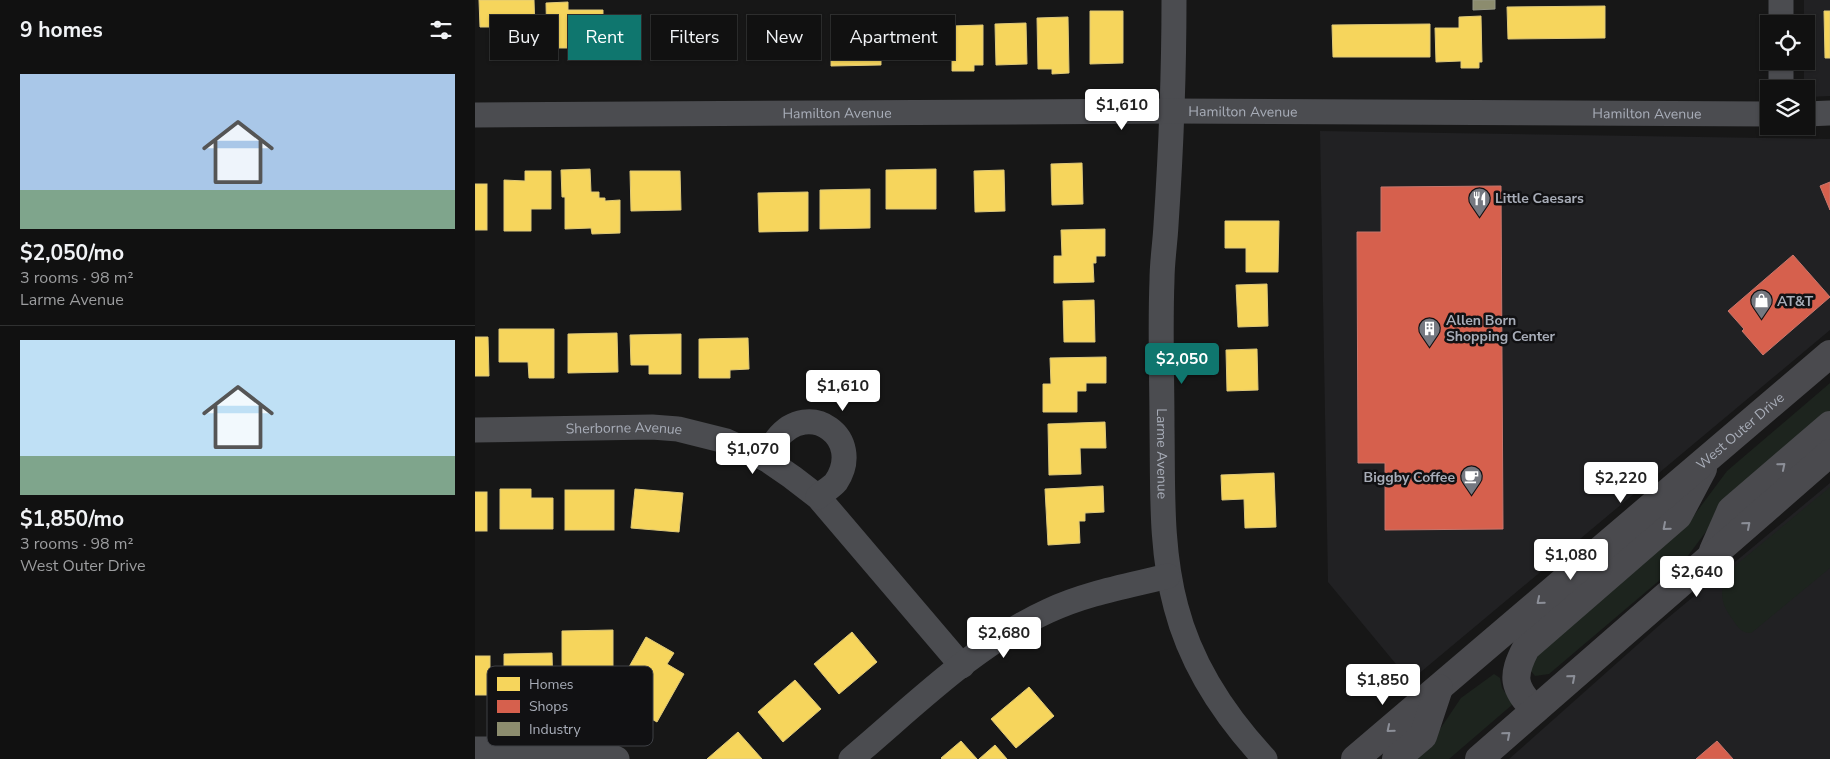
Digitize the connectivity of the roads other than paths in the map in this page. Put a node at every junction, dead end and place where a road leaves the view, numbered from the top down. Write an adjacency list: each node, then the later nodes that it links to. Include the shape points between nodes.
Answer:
1 (1174, 0): 4 (street, Larme Avenue)
2 (1781, 0): 3 (street)
3 (1781, 15)
4 (1172, 111): 5 (street, Hamilton Avenue); 8 (street, Hamilton Avenue); 17 (street, Larme Avenue, via 1162,279 1163,533)
5 (1760, 114)
6 (1815, 114): 7 (street)
7 (1830, 114)
8 (475, 116)
9 (1830, 354): 13 (main road, West Outer Drive)
10 (1830, 425): 16 (main road, one-way to 10, via 1731,510)
11 (475, 430): 14 (street, Sherborne Avenue, via 678,429 727,441)
12 (1830, 453): 16 (main road, one-way to 12)
13 (1710, 457): 19 (main road, West Outer Drive, one-way to 19); 20 (main road, one-way to 20, via 1678,516 1526,648 1517,666 1516,683 1523,698)
14 (766, 460): 15 (street, Sherborne Avenue); 15 (street, via 777,439 793,425 813,421 829,427 841,442 845,463 835,483)
15 (818, 497): 18 (street, Sherborne Avenue)
16 (1711, 557): 20 (main road, one-way to 16)
17 (1168, 576): 18 (street, via 1096,593 1049,610 1004,634); 24 (street, Larme Avenue, via 1185,636 1197,663 1227,715)
18 (962, 666): 23 (street)
19 (1440, 686): 25 (main road, West Outer Drive, one-way to 25); 26 (main road, via 1423,736)
20 (1535, 710): 27 (main road, one-way to 20)
21 (475, 749): 22 (street, via 586,749)
22 (617, 759)
23 (851, 759)
24 (1265, 759)
25 (1355, 759)
26 (1396, 759)
27 (1479, 759)

